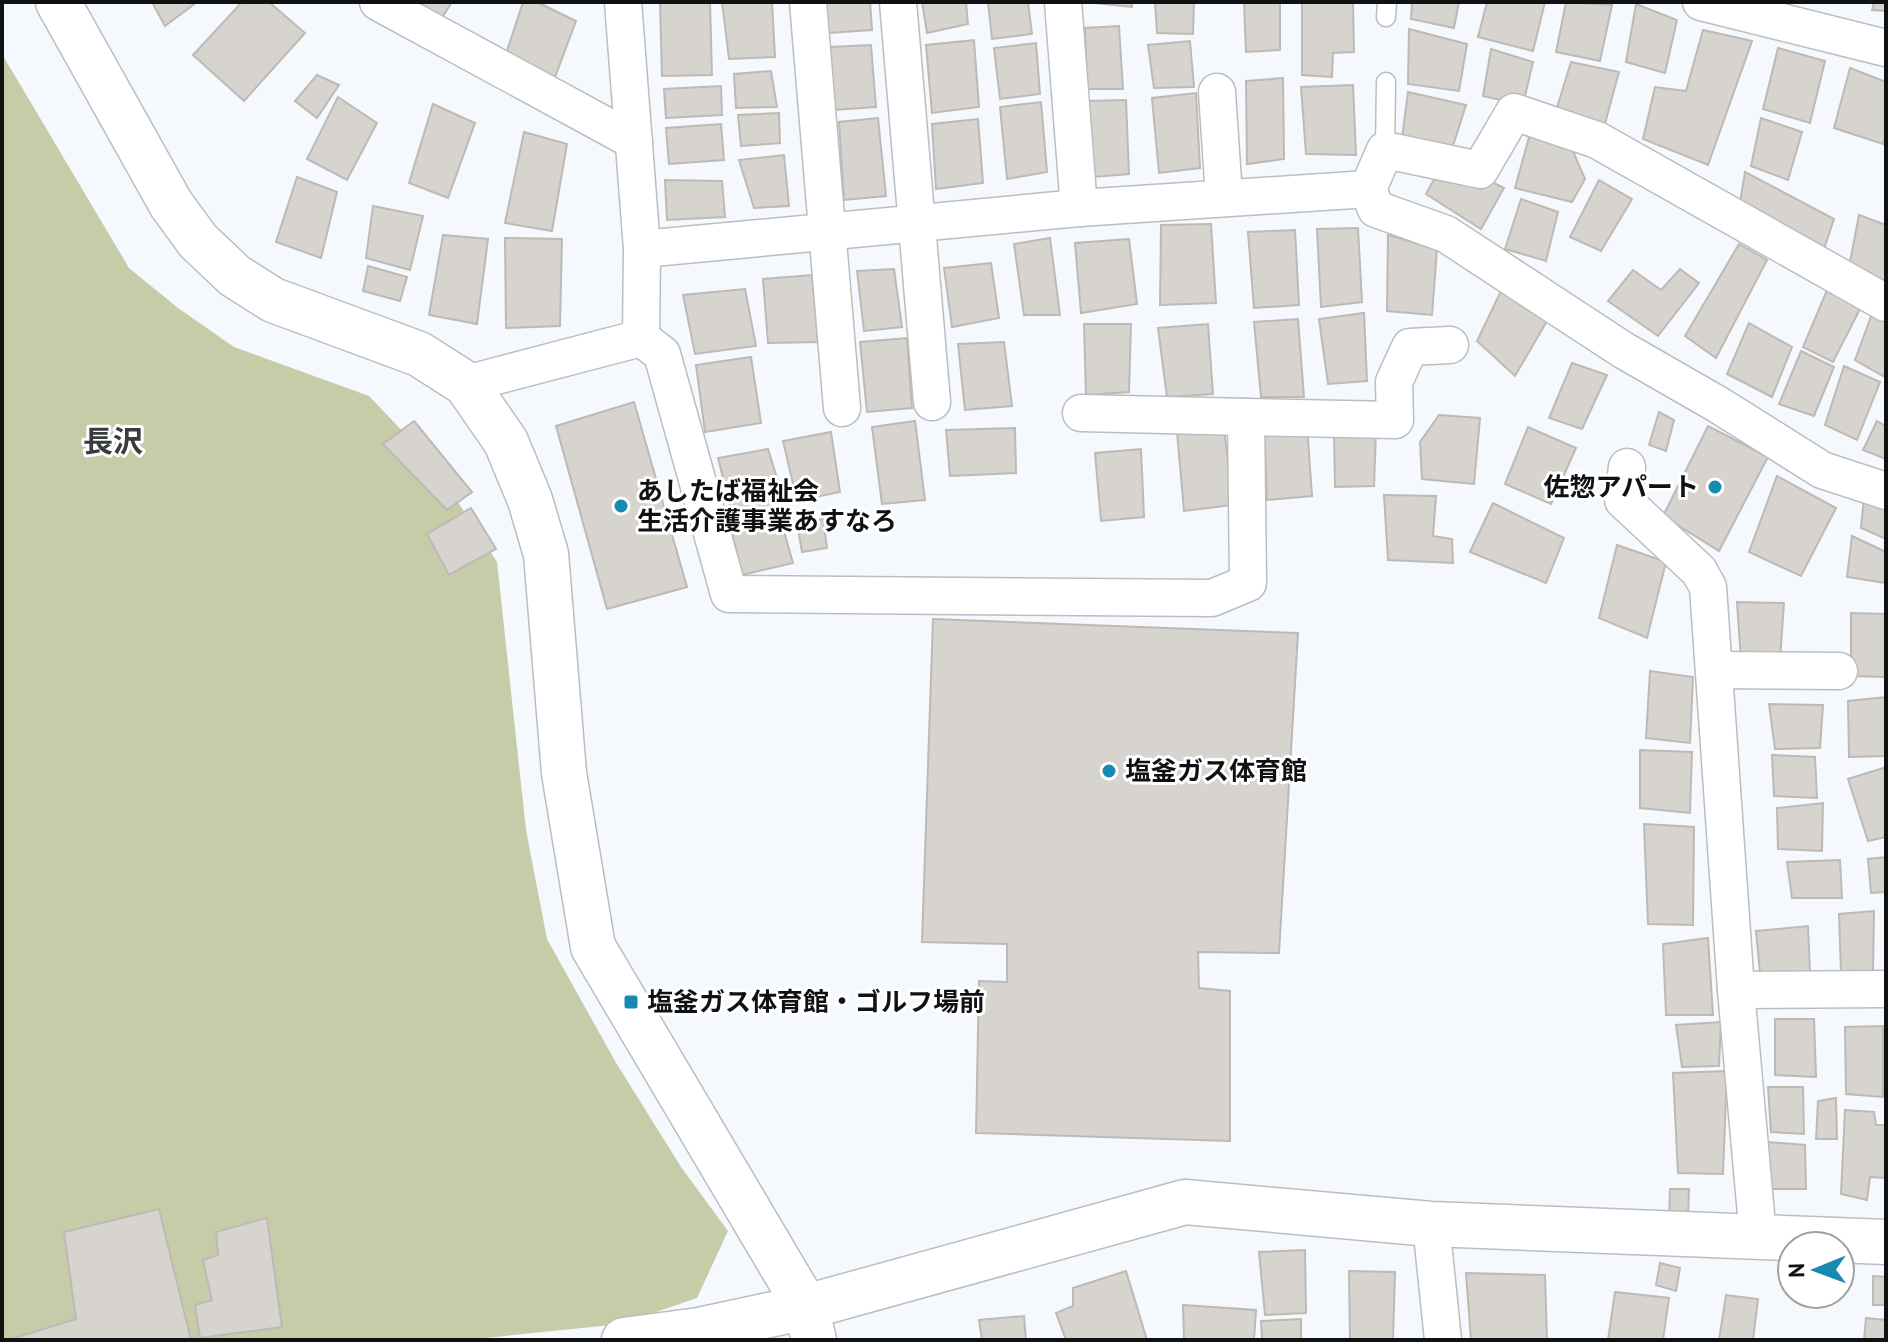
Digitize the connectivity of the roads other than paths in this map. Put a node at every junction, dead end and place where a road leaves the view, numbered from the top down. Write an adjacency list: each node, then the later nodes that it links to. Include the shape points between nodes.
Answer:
1 (58, 2): 22 (street, via 171,204 198,241 235,276 273,300 419,354)
2 (378, 2): 11 (street)
3 (623, 2): 11 (street)
4 (808, 2): 17 (street)
5 (898, 2): 16 (street)
6 (1063, 2): 15 (street)
7 (1701, 2): 8 (street)
8 (1886, 48)
9 (1386, 82): 12 (lane)
10 (1217, 92): 14 (street)
11 (634, 141): 18 (street)
12 (1385, 150): 13 (street); 19 (street, via 1480,170 1514,112 1597,140)
13 (1368, 189): 14 (street); 28 (street, via 1376,209 1446,234 1623,350 1822,470)
14 (1224, 197): 15 (street)
15 (1079, 208): 16 (street)
16 (918, 225): 17 (street); 23 (street)
17 (826, 230): 18 (street); 24 (street)
18 (642, 249): 20 (street)
19 (1886, 303)
20 (641, 338): 22 (street); 26 (street, via 662,354 729,594 1212,598 1248,583)
21 (1450, 345): 26 (street, via 1410,347 1394,382 1395,420)
22 (466, 384): 36 (street, via 506,442 546,554 564,773 593,947)
23 (932, 402)
24 (842, 408)
25 (1081, 413): 26 (street)
26 (1246, 417)
27 (1627, 467): 29 (street, via 1623,500 1699,571 1708,587)
28 (1886, 491)
29 (1714, 670): 30 (street); 32 (street)
30 (1839, 671)
31 (1886, 989): 32 (street)
32 (1736, 990): 34 (street)
33 (1431, 1224): 34 (street); 36 (street, via 1185,1202); 38 (street)
34 (1758, 1237): 35 (street)
35 (1886, 1242)
36 (810, 1324): 37 (street)
37 (624, 1340)
38 (1443, 1340)

